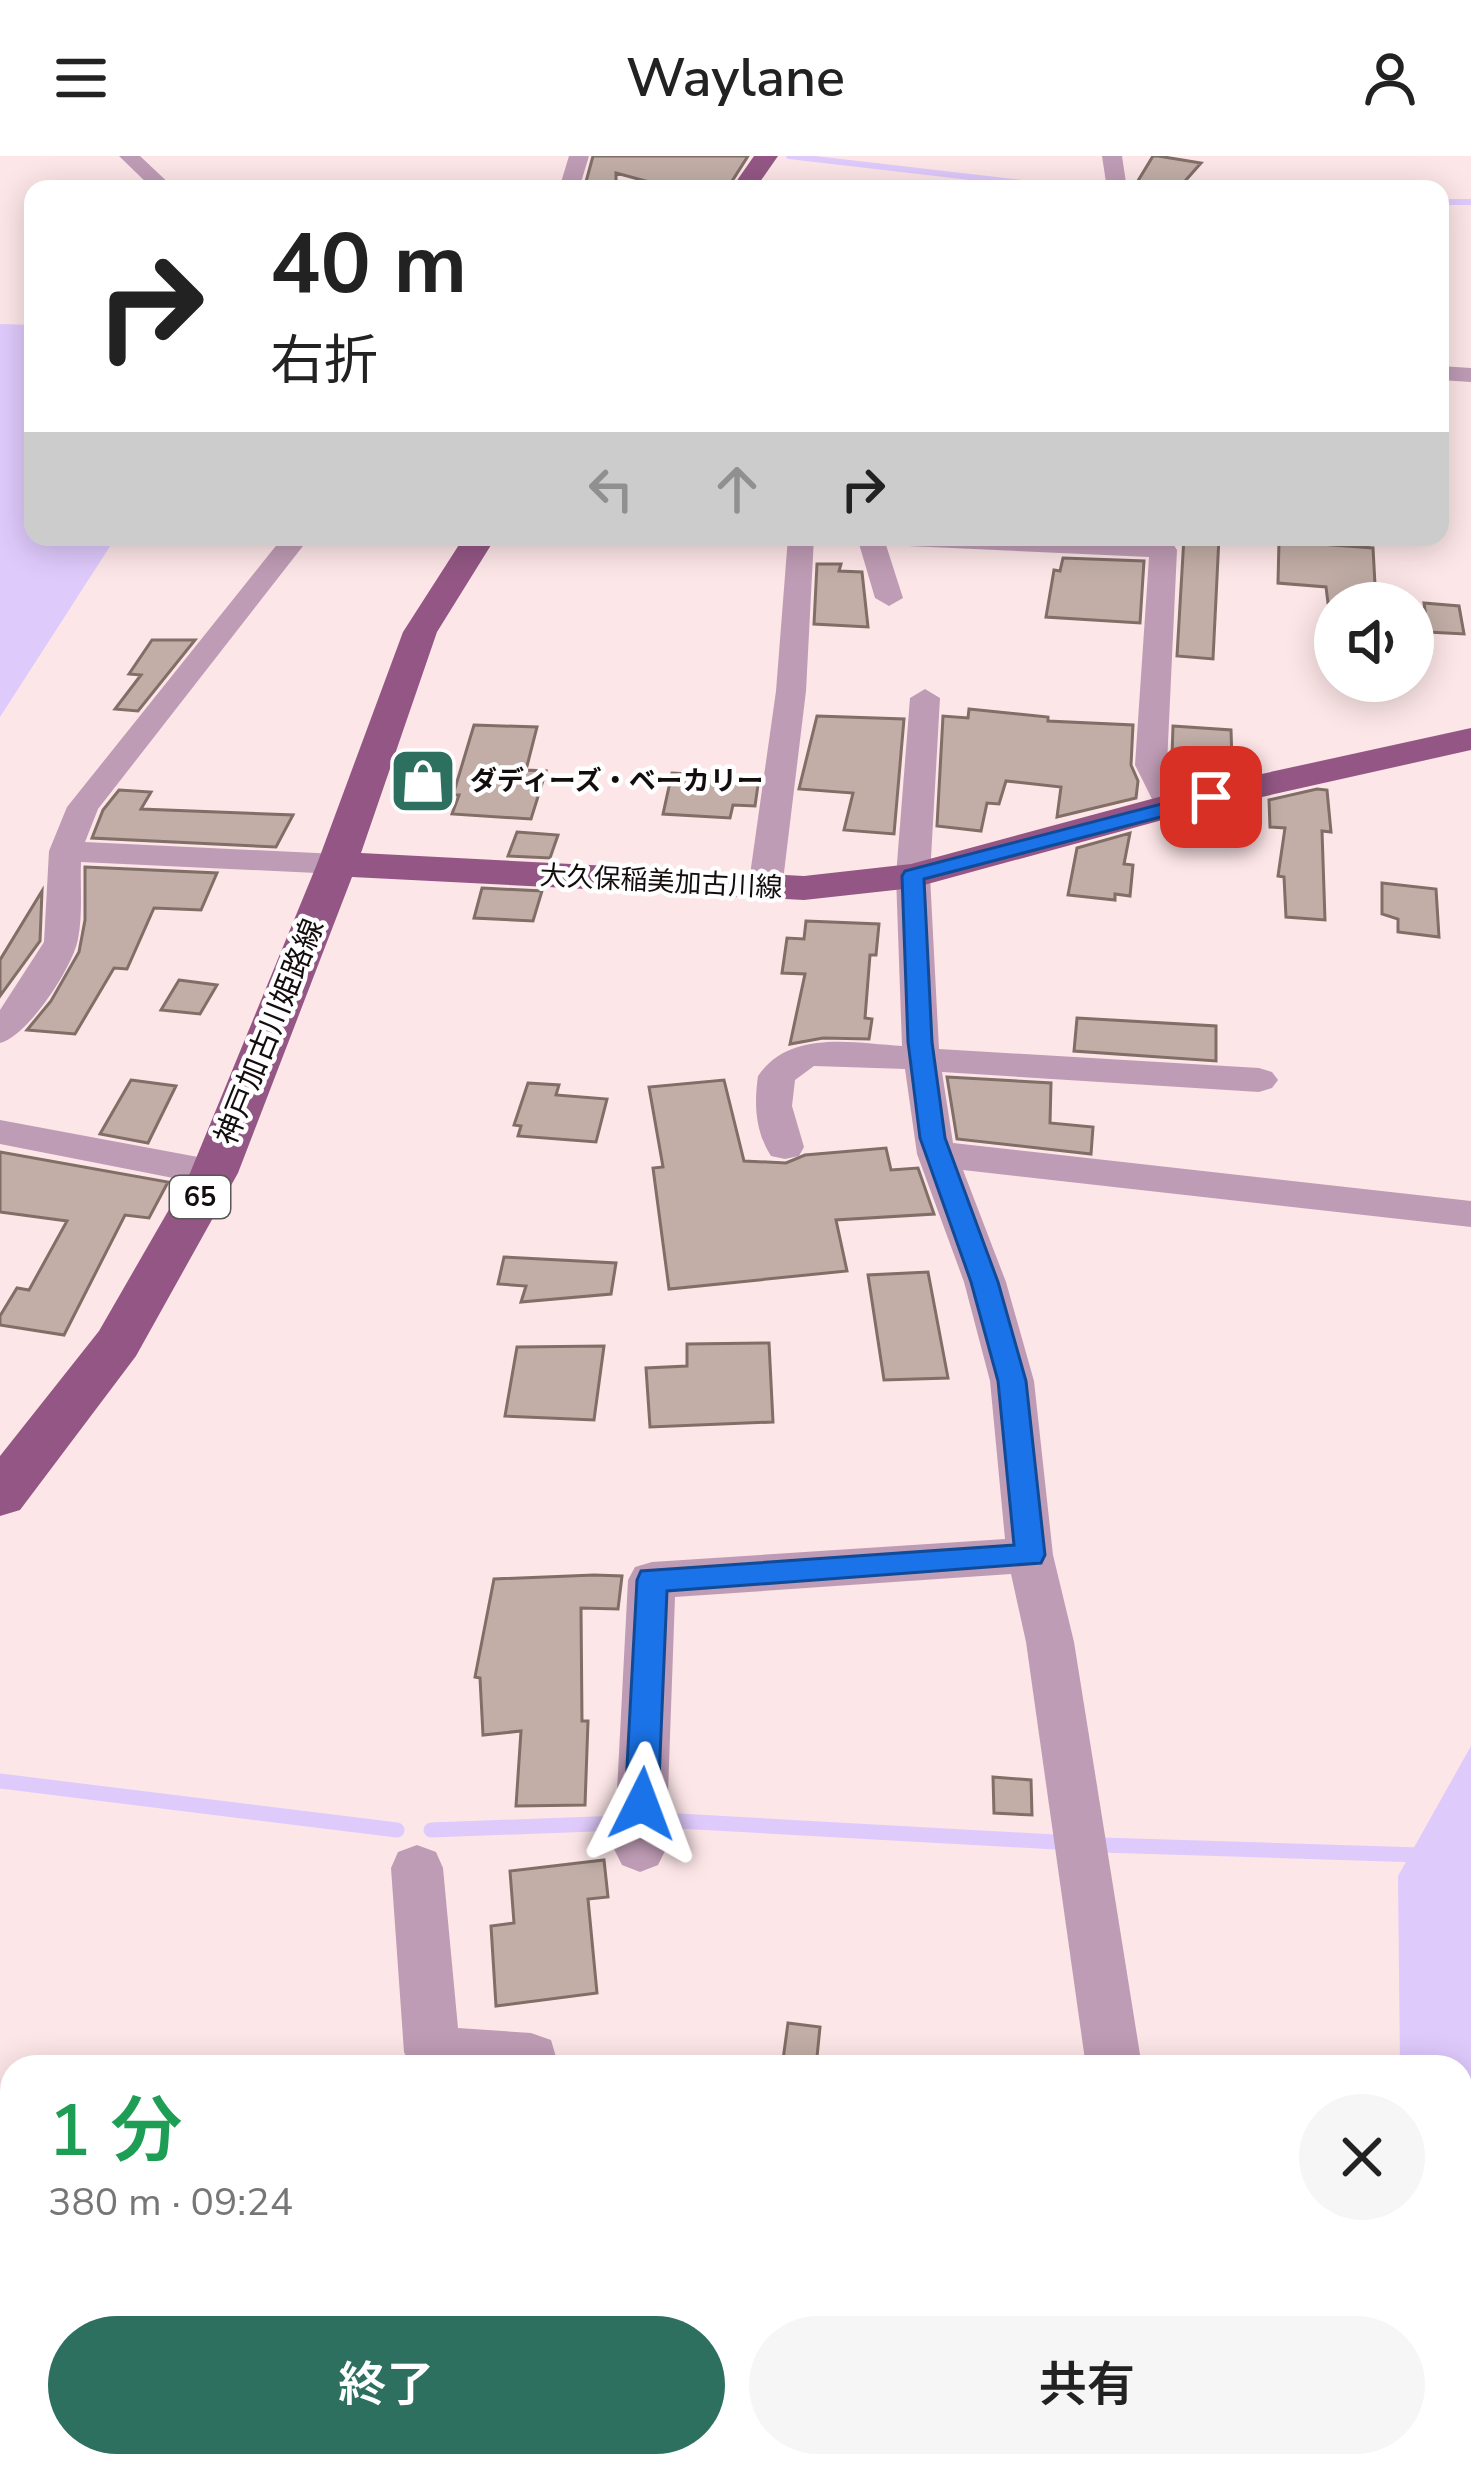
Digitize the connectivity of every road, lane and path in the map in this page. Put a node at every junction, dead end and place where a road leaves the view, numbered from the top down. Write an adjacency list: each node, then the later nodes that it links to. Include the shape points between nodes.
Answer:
1 (129, 156): 2 (street)
2 (155, 180)
3 (290, 546): 12 (street, via 83,807)
4 (474, 546): 13 (main road, 神戸加古川姫路線 / 65, via 420,632)
5 (800, 546): 15 (street)
6 (874, 546): 8 (street)
7 (1120, 546): 11 (street, via 1162,550 1151,765)
8 (889, 598)
9 (925, 698): 14 (street)
10 (1471, 739): 11 (main road, 大久保稲美加古川線)
11 (1170, 806): 14 (main road, 大久保稲美加古川線)
12 (65, 851): 13 (street); 16 (street, via 61,942 29,1000)
13 (338, 864): 15 (main road, 大久保稲美加古川線); 22 (main road, 神戸加古川姫路線 / 65)
14 (913, 876): 15 (main road, 大久保稲美加古川線); 17 (street)
15 (765, 889)
16 (0, 1032)
17 (922, 1056): 18 (street); 20 (street, via 825,1053 790,1064 777,1076 772,1106); 21 (street)
18 (1259, 1080)
19 (0, 1132): 22 (street)
20 (785, 1147)
21 (936, 1154): 23 (street); 25 (street, via 1012,1381)
22 (214, 1173): 24 (main road, 神戸加古川姫路線 / 65, via 118,1343)
23 (1471, 1214)
24 (0, 1495)
25 (1030, 1555): 26 (street, via 652,1580); 29 (street)
26 (640, 1849)
27 (417, 1868): 28 (street, via 432,2052)
28 (474, 2055)
29 (1112, 2055)

